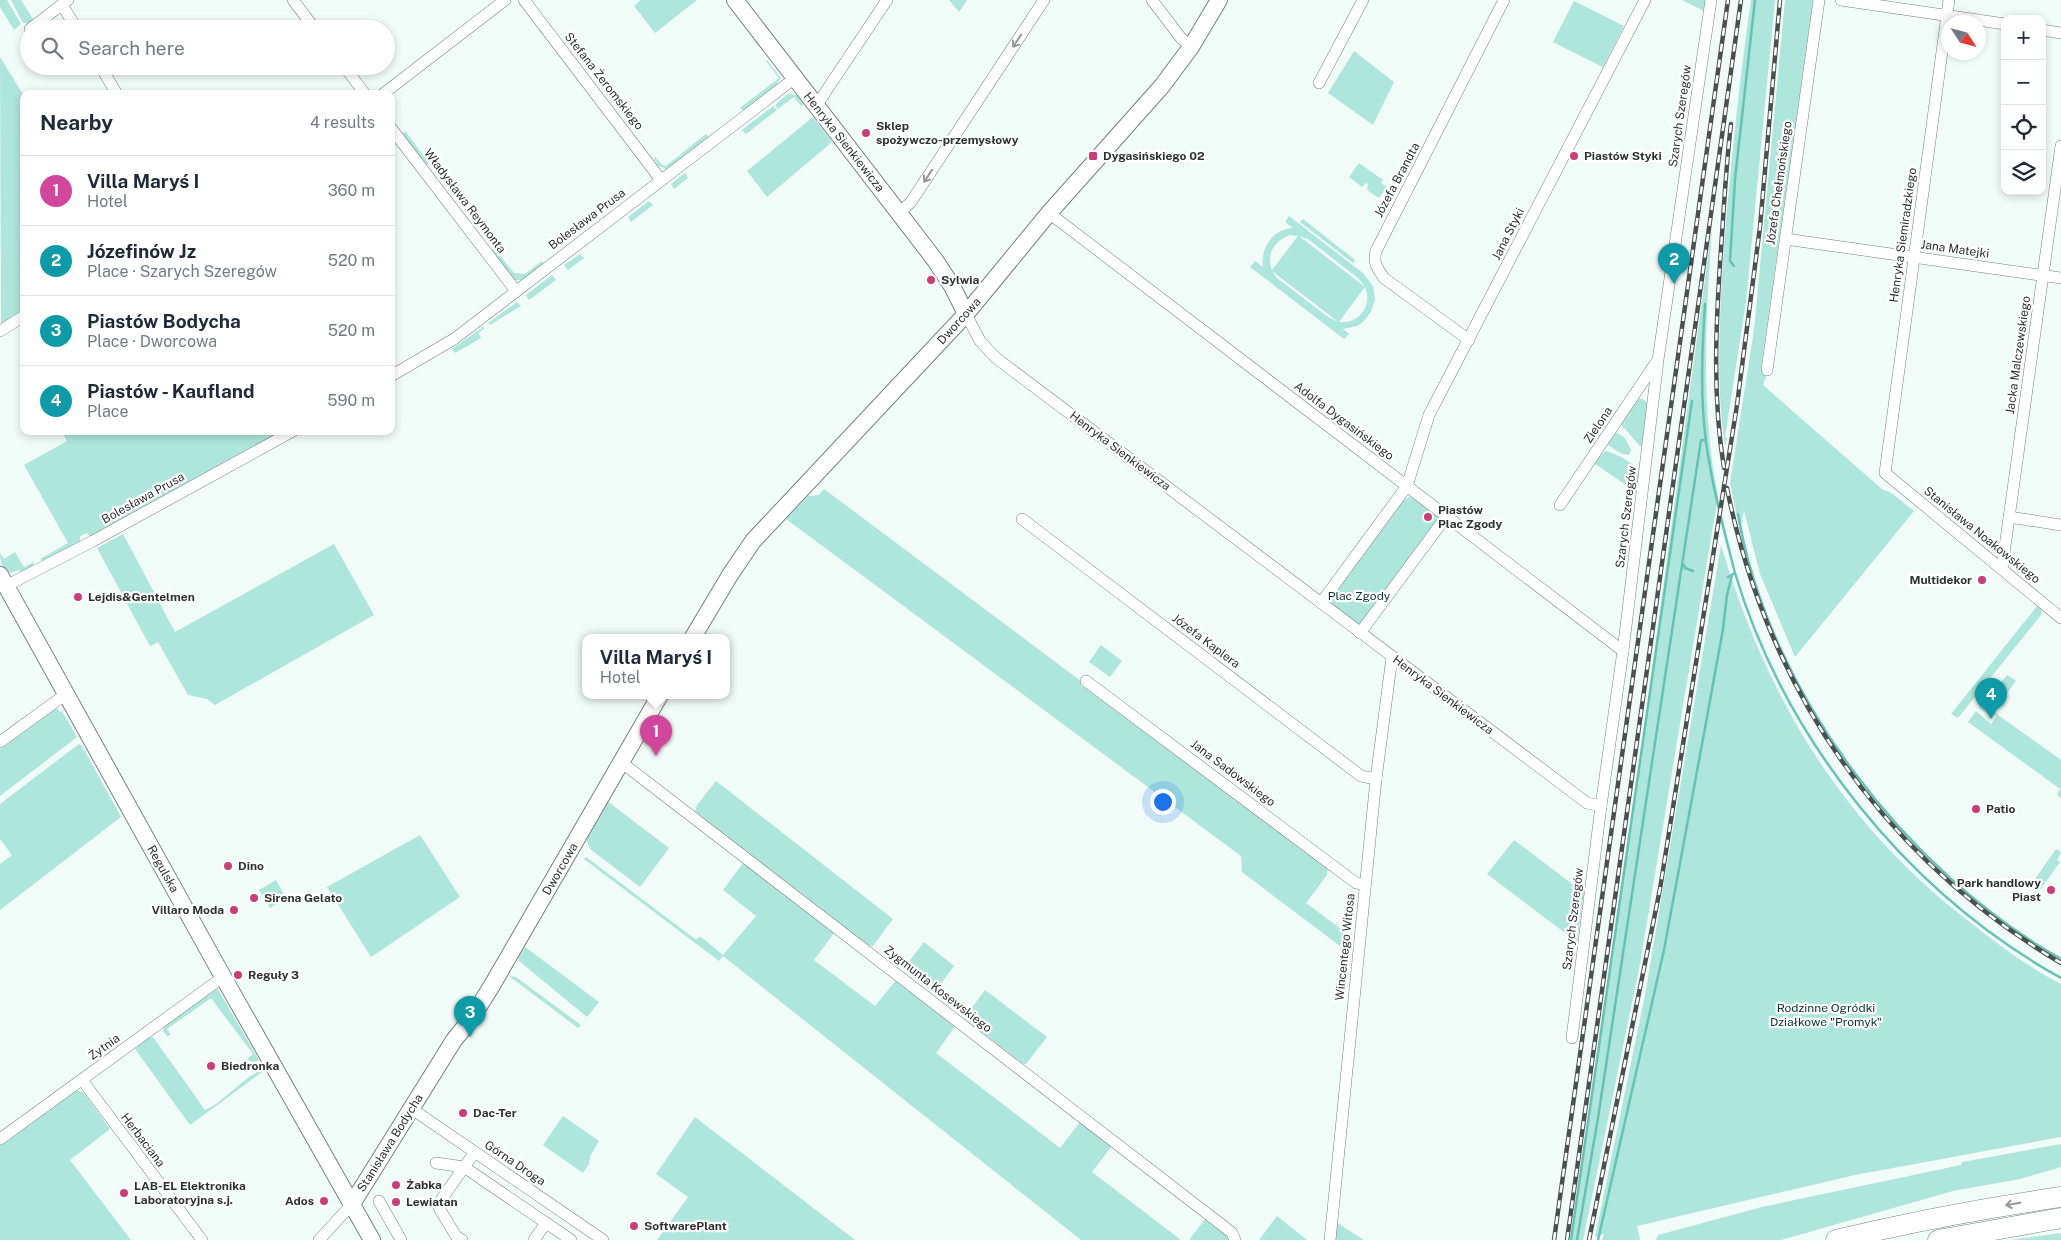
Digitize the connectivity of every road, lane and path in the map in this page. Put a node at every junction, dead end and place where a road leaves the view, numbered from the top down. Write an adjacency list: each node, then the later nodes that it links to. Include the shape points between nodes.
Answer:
1 (293, 0): 20 (street)
2 (505, 0): 31 (street)
3 (524, 0): 35 (street, Stefana Żeromskiego)
4 (735, 0): 27 (street, Henryka Sienkiewicza)
5 (887, 0): 32 (street)
6 (1044, 0): 36 (street, one-way to 36, via 911,202)
7 (1152, 0): 24 (street, via 1180,38)
8 (1220, 0): 24 (street, Dworcowa)
9 (1363, 0): 28 (street)
10 (1504, 0): 46 (street, Józefa Brandta, via 1374,259 1384,278)
11 (1645, 0): 46 (street, Jana Styki)
12 (1711, 0): 47 (street, Szarych Szeregów)
13 (1819, 0): 38 (street, Józefa Chełmońskiego)
14 (1841, 0): 17 (street)
15 (1949, 0): 17 (street, Henryka Siemiradzkiego)
16 (65, 2): 18 (street); 19 (street)
17 (1947, 14): 21 (street); 39 (street, Henryka Siemiradzkiego)
18 (41, 20)
19 (73, 20)
20 (308, 20)
21 (2001, 23)
22 (2046, 30): 23 (street)
23 (2061, 32)
24 (1191, 47): 37 (street, Dworcowa, via 1158,90)
25 (105, 75): 29 (street)
26 (351, 75): 30 (street)
27 (795, 78): 32 (street, Henryka Sienkiewicza); 35 (street, Bolesława Prusa)
28 (1319, 83)
29 (115, 90)
30 (362, 90)
31 (388, 90)
32 (816, 106): 36 (street, Henryka Sienkiewicza)
33 (395, 133): 42 (street, Władysława Reymonta)
34 (2061, 146): 40 (street, Jacka Malczewskiego)
35 (661, 180): 42 (street, Bolesława Prusa)
36 (899, 213): 43 (street, Henryka Sienkiewicza, via 946,276)
37 (1049, 213): 43 (street, Dworcowa); 52 (street, Adolfa Dygasińskiego)
38 (1785, 239): 39 (street, Jana Matejki); 48 (street, Józefa Chełmońskiego)
39 (1914, 257): 40 (street, Jana Matejki); 51 (street, Henryka Siemiradzkiego)
40 (2043, 275): 41 (street, Jana Matejki); 55 (street, Jacka Malczewskiego)
41 (2061, 278)
42 (516, 291): 49 (street, Bolesława Prusa, via 445,345)
43 (966, 314): 60 (street, Henryka Sienkiewicza, via 980,341 996,358); 64 (street, Dworcowa, via 763,529 737,564)
44 (20, 318): 45 (street)
45 (0, 331)
46 (1469, 340): 52 (street, Jana Styki, via 1429,415)
47 (1658, 360): 53 (street, Zielona); 65 (street, Szarych Szeregów)
48 (1767, 370)
49 (395, 374)
50 (286, 435): 59 (street, Bolesława Prusa, via 93,541)
51 (1885, 473): 58 (street, Stanisława Noakowskiego)
52 (1407, 486): 54 (street, Adolfa Dygasińskiego); 60 (street)
53 (1560, 505)
54 (1446, 517): 63 (street); 65 (street, Adolfa Dygasińskiego)
55 (2009, 517): 57 (street); 58 (street, Jacka Malczewskiego)
56 (1022, 519): 72 (street, Józefa Kaplera)
57 (2061, 525)
58 (2002, 568): 62 (street, Stanisława Noakowskiego)
59 (3, 581): 68 (street, Regulska)
60 (1321, 603): 63 (street, Henryka Sienkiewicza)
61 (1133, 612): 72 (street, Józefa Kaplera, via 1364,786)
62 (2061, 618)
63 (1360, 633): 66 (street, Henryka Sienkiewicza)
64 (695, 634)
65 (1623, 651): 73 (street, Szarych Szeregów)
66 (1392, 657): 72 (street, Wincentego Witosa); 73 (street, Henryka Sienkiewicza, via 1587,804)
67 (1086, 681): 74 (street, Jana Sadowskiego, via 1356,883)
68 (66, 694): 70 (street); 75 (street, Regulska)
69 (658, 699): 71 (street, Dworcowa)
70 (0, 742)
71 (621, 762): 77 (street, Dworcowa, via 491,988); 97 (street, Zygmunta Kosewskiego, via 1222,1225)
72 (1376, 785): 74 (street, Wincentego Witosa)
73 (1601, 806): 76 (street, Szarych Szeregów)
74 (1365, 885): 98 (street, Wincentego Witosa)
75 (223, 977): 78 (street, Żytnia); 86 (street, Regulska)
76 (1572, 1038)
77 (454, 1040): 79 (street, Stanisława Bodycha)
78 (82, 1080): 80 (street, Żytnia); 90 (street, Herbaciana)
79 (412, 1109): 81 (street, Górna Droga); 86 (street, Stanisława Bodycha)
80 (0, 1139)
81 (475, 1152): 83 (street); 96 (street, Górna Droga)
82 (436, 1163): 83 (street)
83 (464, 1167): 88 (street); 89 (street, via 439,1206)
84 (2061, 1197): 99 (highway, one-way to 99, via 1988,1208)
85 (379, 1200): 93 (street)
86 (352, 1204): 91 (street, Stanisława Bodycha); 92 (street, Regulska)
87 (2061, 1218): 100 (highway)
88 (546, 1223): 94 (street); 95 (street)
89 (455, 1239)
90 (202, 1240)
91 (319, 1240)
92 (372, 1240)
93 (401, 1240)
94 (534, 1240)
95 (571, 1240)
96 (603, 1240)
97 (1235, 1240)
98 (1330, 1240)
99 (1836, 1240)
100 (1938, 1240)

